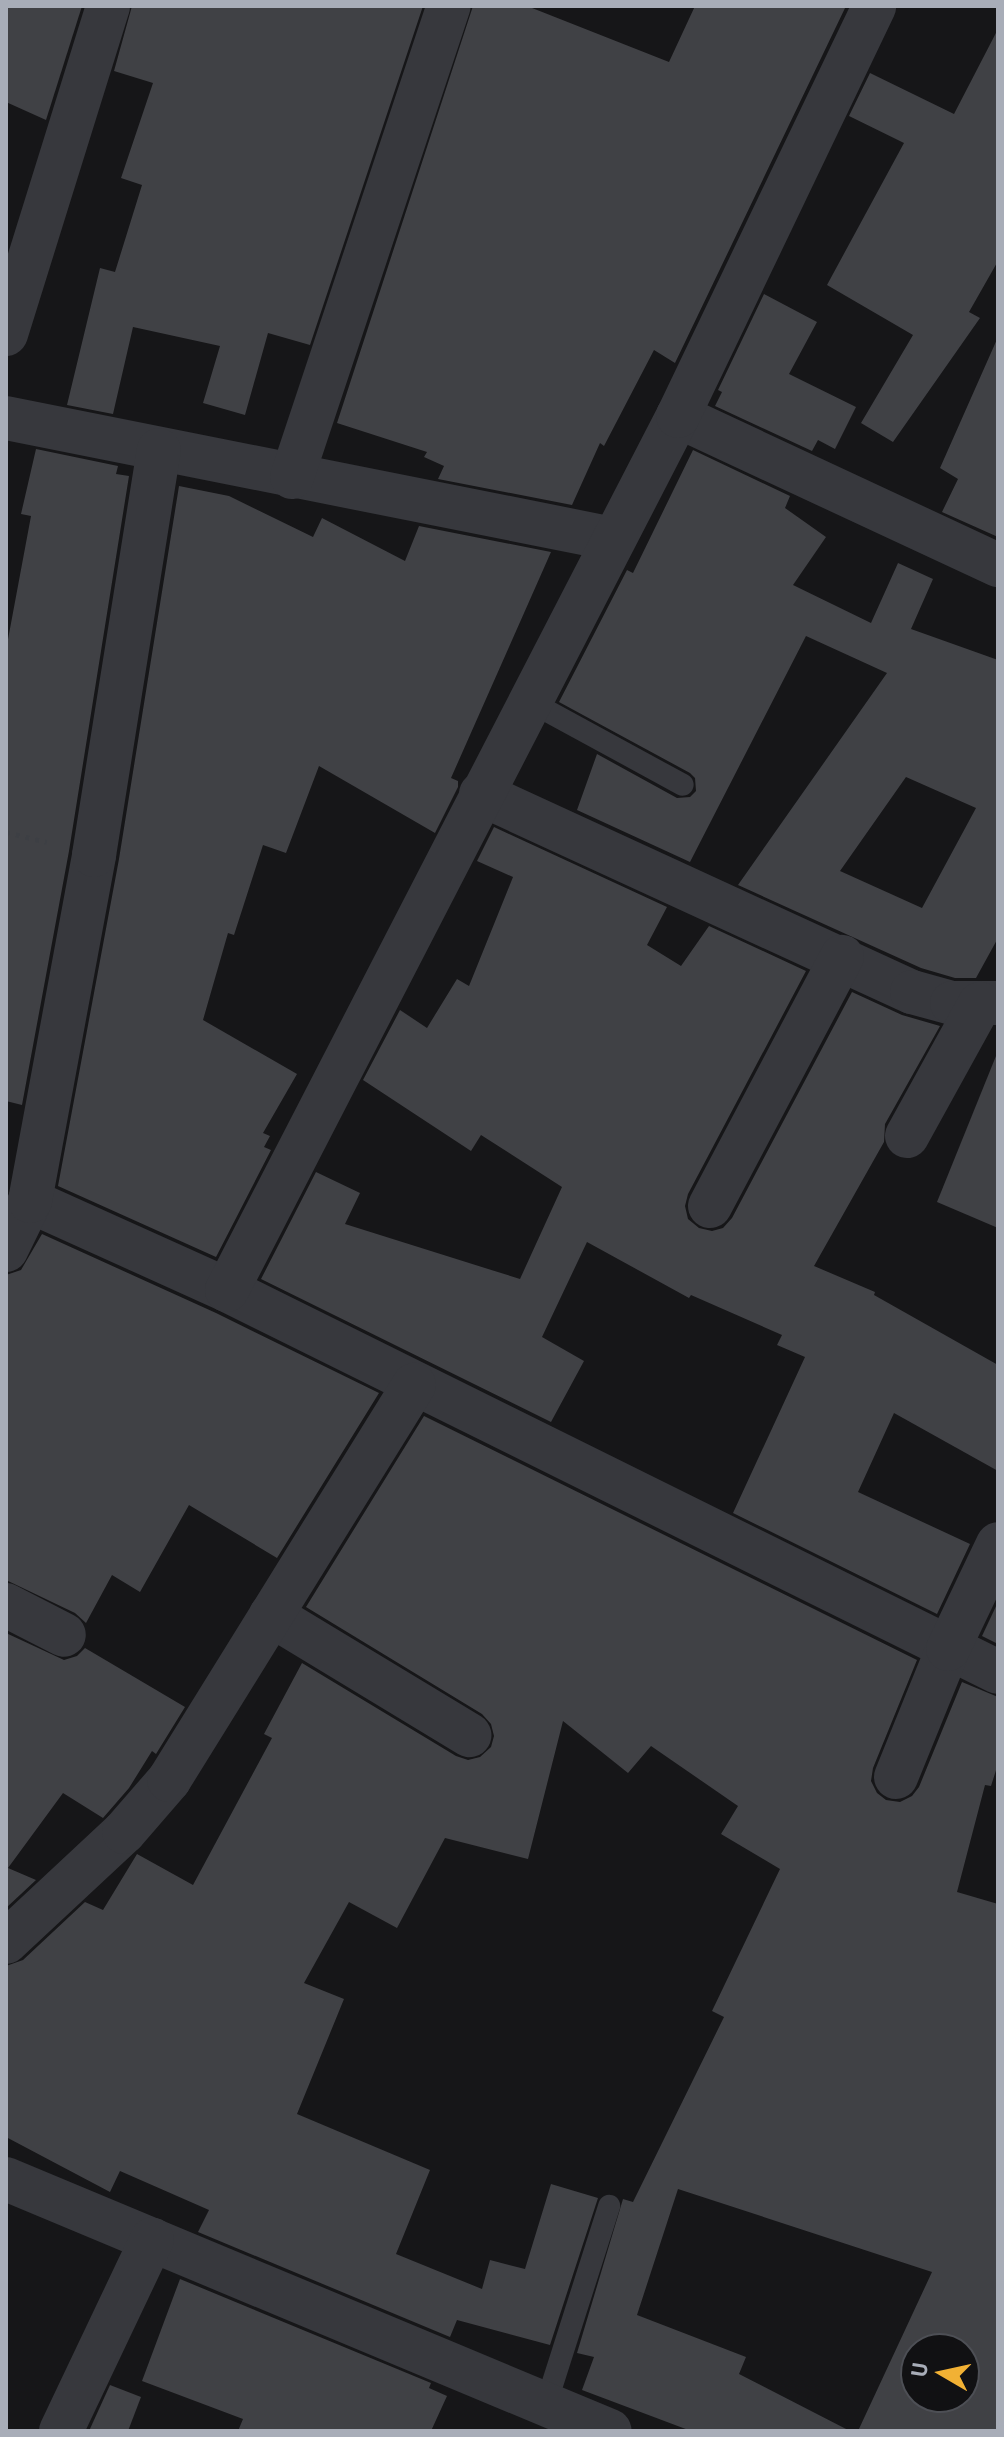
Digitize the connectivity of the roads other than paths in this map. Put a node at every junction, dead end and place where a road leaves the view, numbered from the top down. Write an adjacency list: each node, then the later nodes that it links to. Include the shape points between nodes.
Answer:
1 (108, 6): 4 (street)
2 (449, 6): 8 (street)
3 (874, 6): 5 (street)
4 (6, 334)
5 (678, 416): 9 (street); 10 (street)
6 (6, 418): 7 (street)
7 (159, 450): 8 (street); 17 (street, via 94,855)
8 (292, 477): 9 (street)
9 (613, 539): 11 (street)
10 (998, 565)
11 (529, 701): 12 (lane); 13 (street)
12 (683, 785)
13 (481, 794): 14 (street); 20 (street)
14 (842, 957): 15 (street, via 921,995); 18 (street)
15 (989, 1004): 16 (street)
16 (907, 1136)
17 (30, 1201): 19 (street); 20 (street)
18 (710, 1206)
19 (6, 1250)
20 (227, 1290): 21 (street)
21 (414, 1385): 24 (street); 26 (street)
22 (998, 1544): 26 (street)
23 (6, 1605): 25 (street)
24 (271, 1615): 28 (street); 30 (street, via 169,1780 124,1832)
25 (64, 1635)
26 (948, 1649): 27 (street); 29 (street)
27 (998, 1672)
28 (469, 1735)
29 (896, 1777)
30 (6, 1942)
31 (6, 2179): 33 (street)
32 (609, 2206): 34 (lane)
33 (152, 2239): 34 (street); 36 (street)
34 (546, 2404): 35 (street)
35 (598, 2429)
36 (61, 2431)

